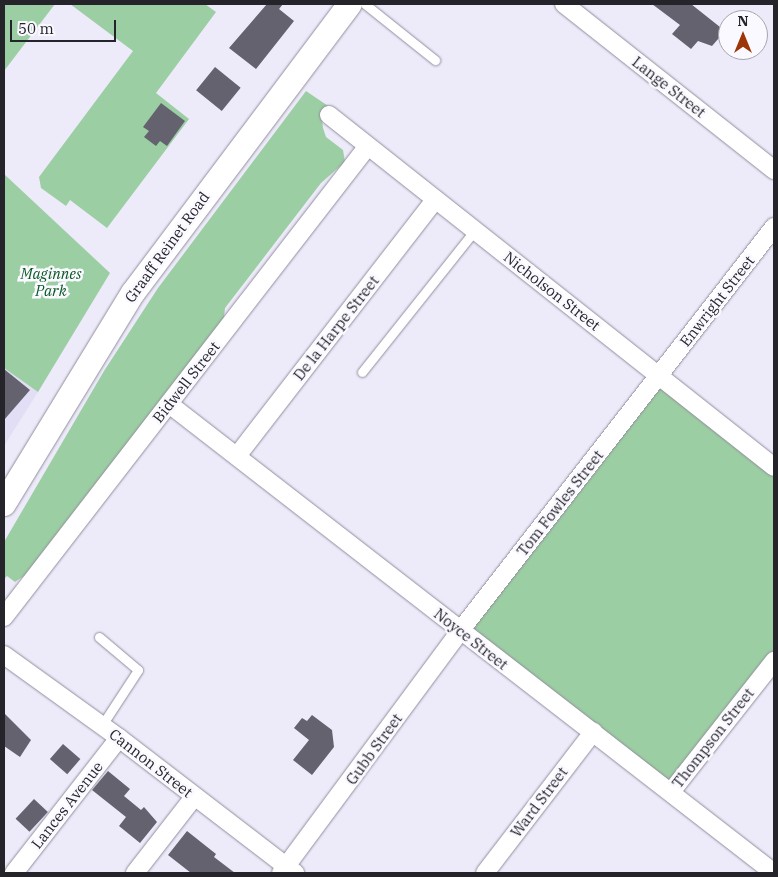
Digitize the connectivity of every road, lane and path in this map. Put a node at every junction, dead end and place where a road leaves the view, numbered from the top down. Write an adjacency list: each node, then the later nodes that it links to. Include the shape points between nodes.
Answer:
1 (350, 4): 16 (main road, Graaff Reinet Road, via 132,293)
2 (364, 4): 4 (lane)
3 (564, 4): 7 (street, Lange Street)
4 (434, 60)
5 (329, 115): 6 (street, Nicholson Street)
6 (367, 148): 8 (street, Nicholson Street); 13 (street, Bidwell Street)
7 (774, 170)
8 (435, 200): 10 (street, Nicholson Street); 14 (street, De la Harpe Street)
9 (774, 227): 12 (street, Enwright Street)
10 (474, 231): 11 (lane); 12 (street, Nicholson Street)
11 (362, 372)
12 (660, 375): 15 (street, Nicholson Street); 18 (street, Tom Fowles Street)
13 (169, 404): 14 (street, Noyce Street); 17 (street, Bidwell Street)
14 (237, 456): 18 (street, Noyce Street)
15 (774, 467)
16 (4, 504)
17 (4, 617)
18 (460, 632): 23 (street, Noyce Street); 27 (street, Gubb Street)
19 (99, 637): 22 (lane, via 138,670)
20 (4, 655): 22 (street, Cannon Street)
21 (774, 661): 25 (street, Thompson Street)
22 (102, 725): 24 (street, Cannon Street)
23 (593, 732): 25 (street, Noyce Street); 30 (street, Ward Street)
24 (119, 738): 26 (street, Cannon Street); 28 (street, Lances Avenue)
25 (671, 792): 31 (street, Noyce Street)
26 (194, 796): 27 (street, Cannon Street); 29 (street)
27 (288, 871)
28 (14, 873)
29 (136, 873)
30 (485, 873)
31 (774, 873)

